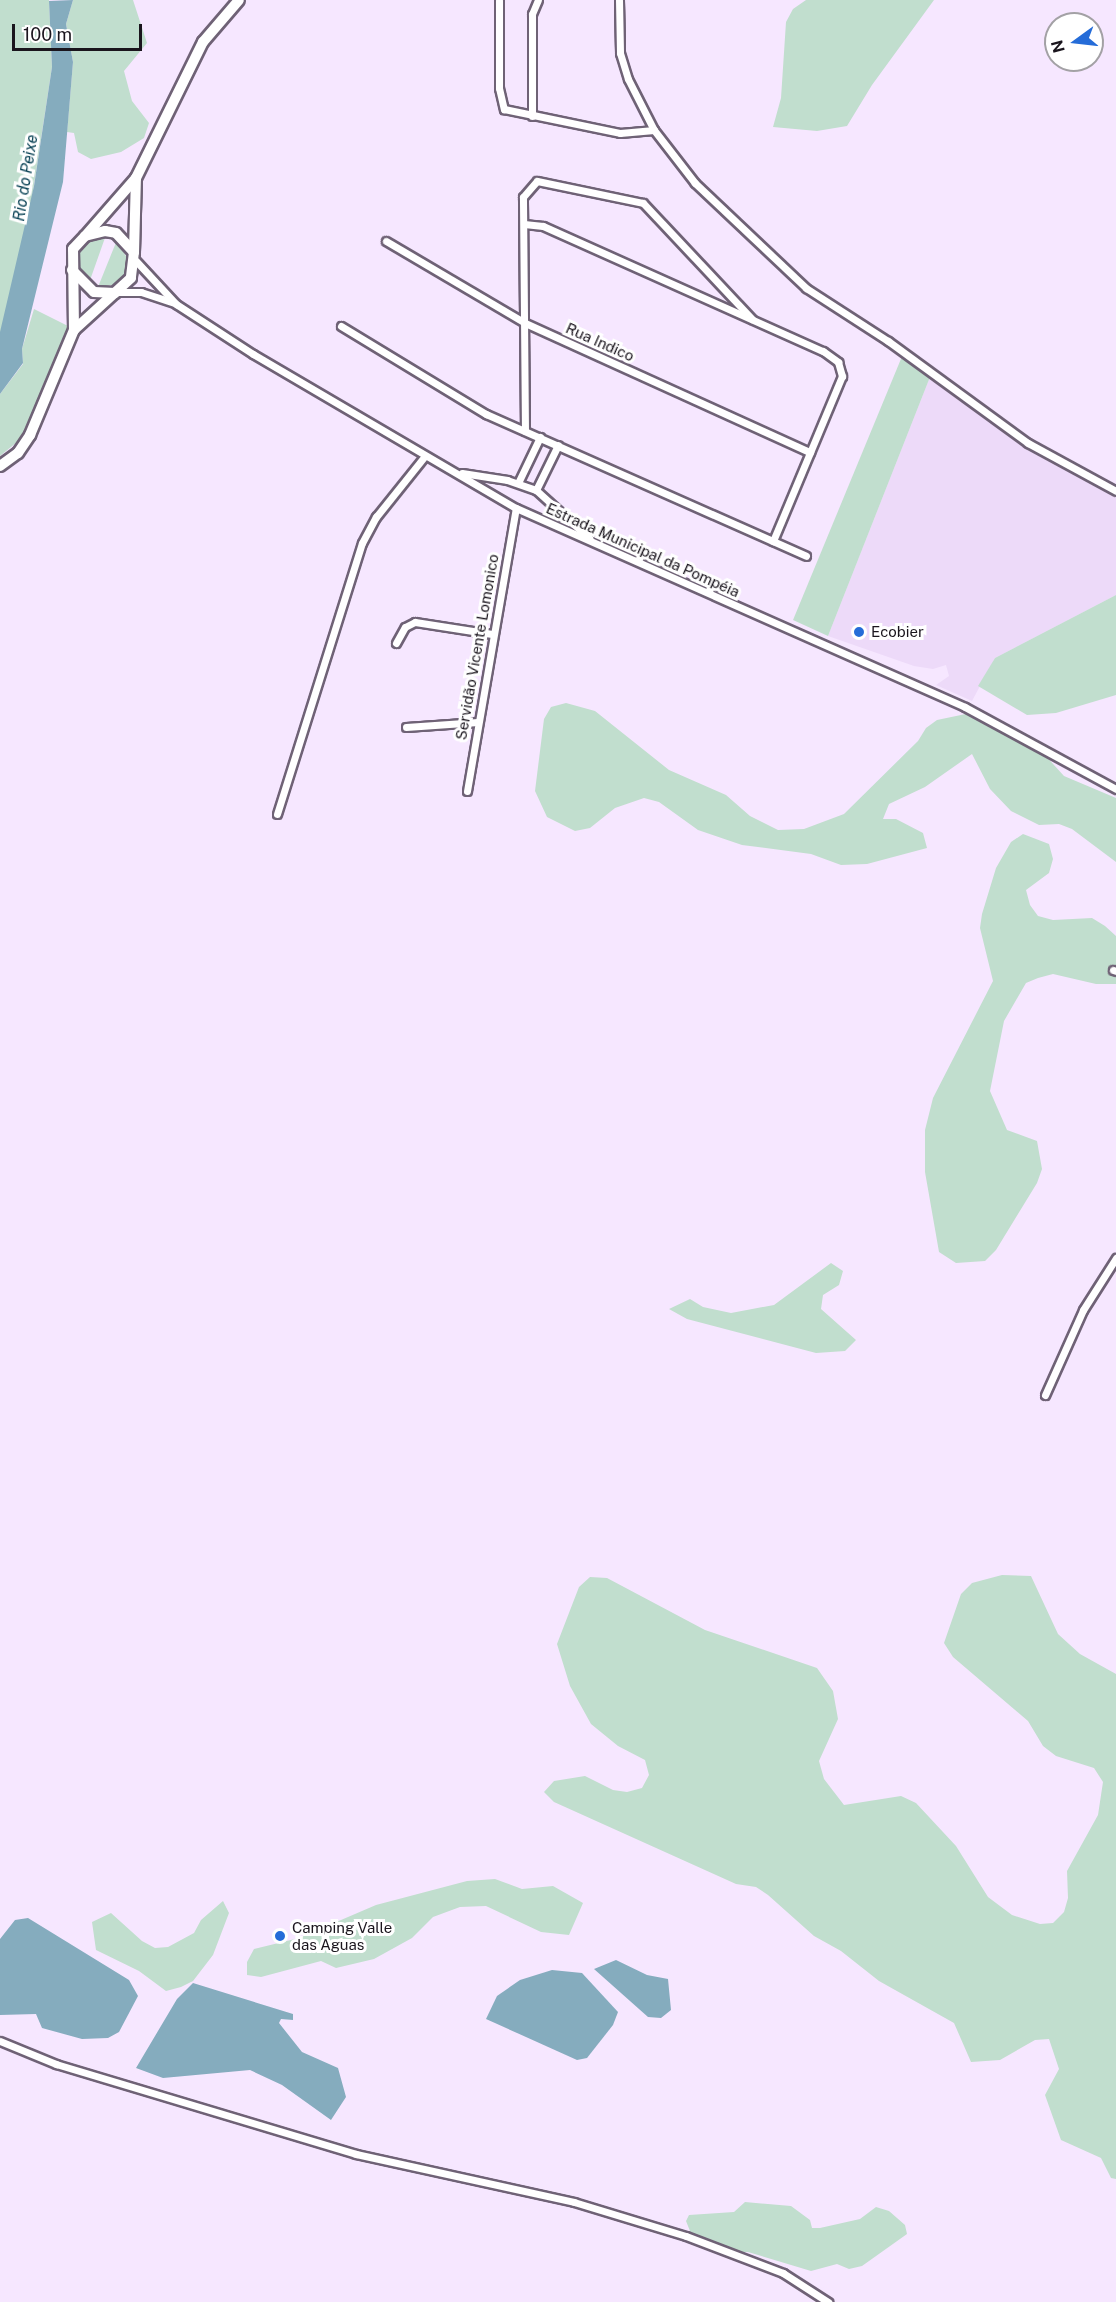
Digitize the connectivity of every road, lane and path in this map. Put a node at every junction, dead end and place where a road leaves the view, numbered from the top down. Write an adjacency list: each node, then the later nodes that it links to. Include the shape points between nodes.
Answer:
1 (244, 0): 5 (main road)
2 (499, 0): 6 (street, via 499,88 504,110)
3 (538, 0): 6 (street, via 532,14)
4 (619, 0): 7 (street, via 621,60)
5 (235, 4): 8 (main road, via 195,56)
6 (532, 116): 7 (street, via 620,133)
7 (654, 130): 29 (street, via 695,183 806,288 888,341 1028,443)
8 (136, 178): 10 (main road); 12 (main road)
9 (524, 224): 16 (street, via 543,226); 16 (street, via 524,196 537,180 636,199 651,210); 17 (street)
10 (85, 236): 12 (main road, via 105,231 116,233); 13 (main road, via 73,249)
11 (386, 241): 17 (street, Rua Indico)
12 (135, 257): 14 (main road, via 131,278); 15 (street, Estrada Municipal da Pompéia)
13 (71, 268): 14 (main road, via 94,292); 19 (main road)
14 (118, 292): 15 (street, Estrada Municipal da Pompéia, via 141,292); 19 (main road)
15 (176, 304): 24 (street, Estrada Municipal da Pompéia)
16 (754, 321): 23 (street, via 823,351 838,362 842,376)
17 (525, 323): 20 (street); 23 (street, Rua Indico)
18 (341, 326): 20 (street, via 460,400)
19 (74, 330): 25 (main road, via 30,435 18,453)
20 (525, 431): 21 (street)
21 (540, 437): 22 (street); 27 (street)
22 (558, 445): 28 (street); 31 (street)
23 (810, 452): 31 (street)
24 (424, 457): 26 (street, Estrada Municipal da Pompéia); 40 (street, via 376,517 362,543)
25 (0, 466)
26 (455, 472): 27 (street); 30 (street, Estrada Municipal da Pompéia)
27 (518, 483): 28 (street)
28 (536, 490): 32 (street)
29 (1116, 491)
30 (516, 507): 32 (street, Estrada Municipal da Pompéia); 34 (street, Servidão Vicente Lomonico)
31 (773, 541): 33 (street)
32 (593, 542): 38 (street, Estrada Municipal da Pompéia, via 965,707)
33 (806, 556)
34 (492, 634): 35 (street, via 415,622 405,627); 36 (street, Servidão Vicente Lomonico)
35 (396, 643)
36 (478, 722): 37 (street); 39 (street, Servidão Vicente Lomonico)
37 (406, 727)
38 (1116, 789)
39 (467, 791)
40 (277, 814)
41 (1116, 1258): 42 (street, via 1083,1310)
42 (1045, 1395)
43 (0, 2041): 44 (street, via 56,2064 356,2154 574,2202 686,2236 783,2272)
44 (828, 2302)

